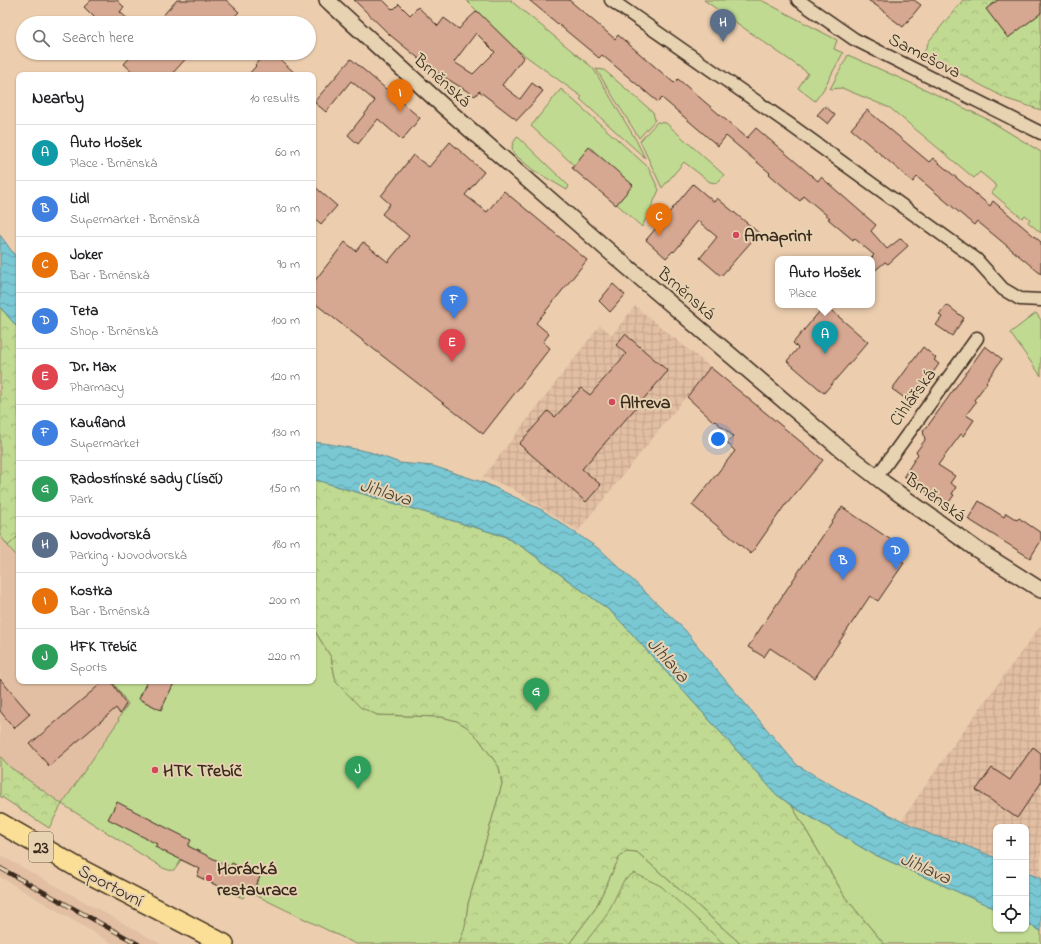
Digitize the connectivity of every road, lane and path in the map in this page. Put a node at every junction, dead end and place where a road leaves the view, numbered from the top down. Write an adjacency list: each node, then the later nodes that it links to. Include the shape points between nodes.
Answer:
1 (327, 0): 7 (street, Brněnská, via 610,252)
2 (611, 0): 5 (street, via 976,259 1003,289 1020,299)
3 (798, 0): 4 (street, Samešova, via 854,40)
4 (1041, 133)
5 (1041, 300)
6 (977, 338): 7 (street, Cihlářská)
7 (876, 478): 8 (street, Brněnská, via 976,549)
8 (1041, 590)
9 (0, 808): 12 (main road)
10 (0, 823): 12 (main road, Sportovní / 23)
11 (0, 836): 12 (main road)
12 (82, 870): 13 (main road, Sportovní / 23)
13 (224, 944)

